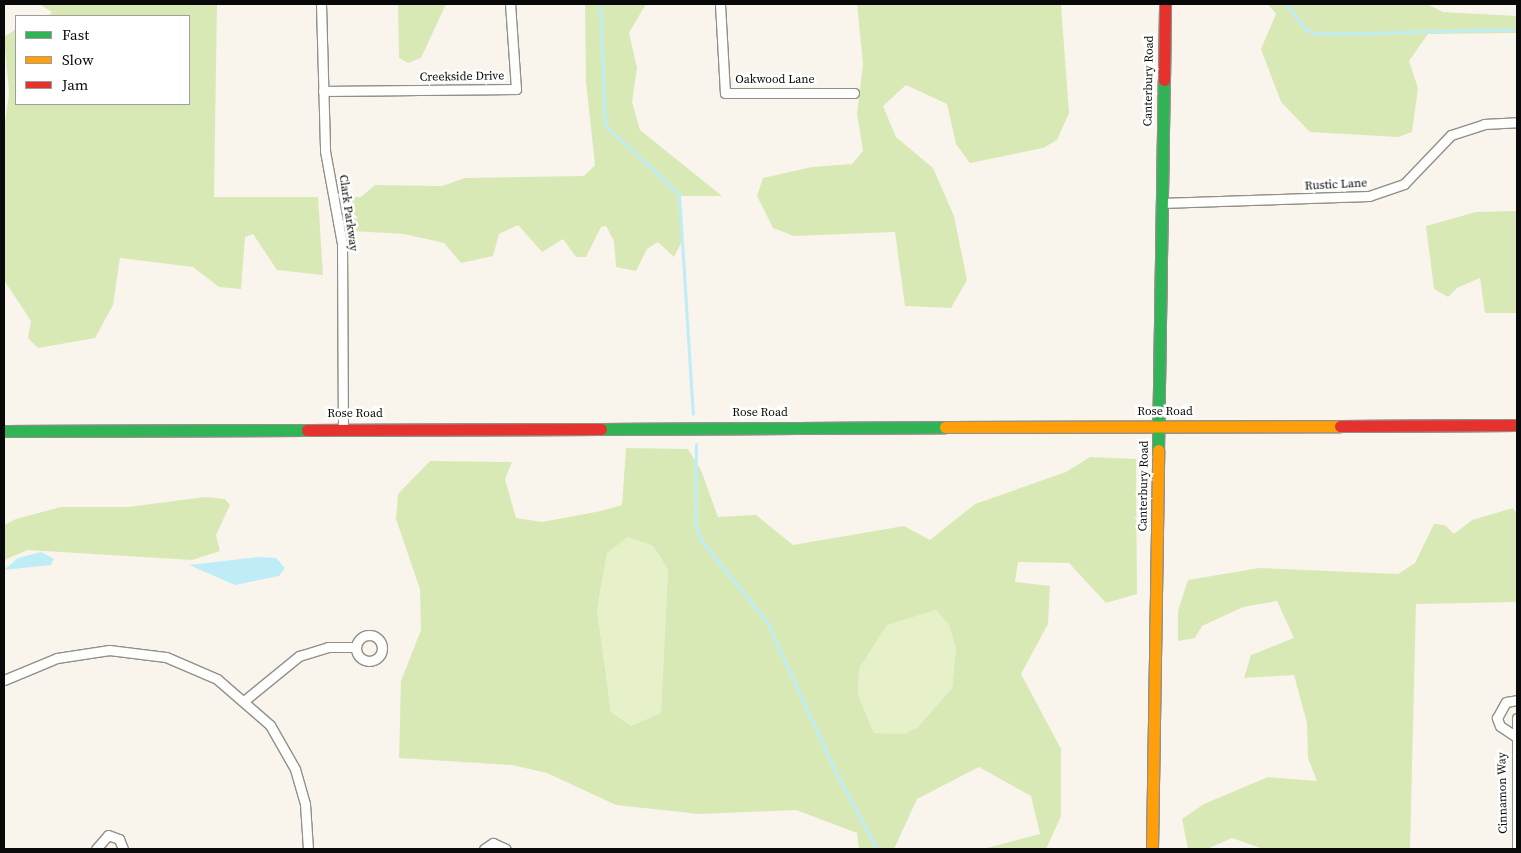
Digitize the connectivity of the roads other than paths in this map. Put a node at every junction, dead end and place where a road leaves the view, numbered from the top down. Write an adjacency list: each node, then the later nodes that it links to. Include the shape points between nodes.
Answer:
1 (321, 4): 5 (street, Clark Parkway)
2 (510, 4): 5 (street, Creekside Drive, via 516,89)
3 (720, 4): 6 (street, Oakwood Lane, via 725,93)
4 (1164, 4): 8 (street, Canterbury Road)
5 (323, 91): 11 (street, Clark Parkway, via 325,151 342,244)
6 (854, 93)
7 (1517, 122): 8 (street, Rustic Lane, via 1484,124 1452,134 1404,184 1369,196)
8 (1161, 203): 10 (street, Canterbury Road)
9 (1517, 425): 10 (street, Rose Road)
10 (1159, 426): 11 (street, Rose Road); 24 (street, Canterbury Road)
11 (343, 427): 12 (street, Rose Road)
12 (4, 431)
13 (355, 647): 15 (street, via 328,646 299,656)
14 (4, 680): 15 (street, via 57,658 122,650 177,660 217,679)
15 (245, 700): 21 (street, via 270,725 295,769 305,804)
16 (1517, 700): 18 (street, Cinnamon Way, via 1506,702 1497,718 1500,726)
17 (1517, 718): 18 (street, Cinnamon Way)
18 (1515, 736): 25 (street, Cinnamon Way)
19 (96, 849): 20 (street, via 108,835 119,839)
20 (122, 849)
21 (308, 849)
22 (484, 849): 23 (street, via 493,843)
23 (506, 849)
24 (1152, 849)
25 (1517, 849)

